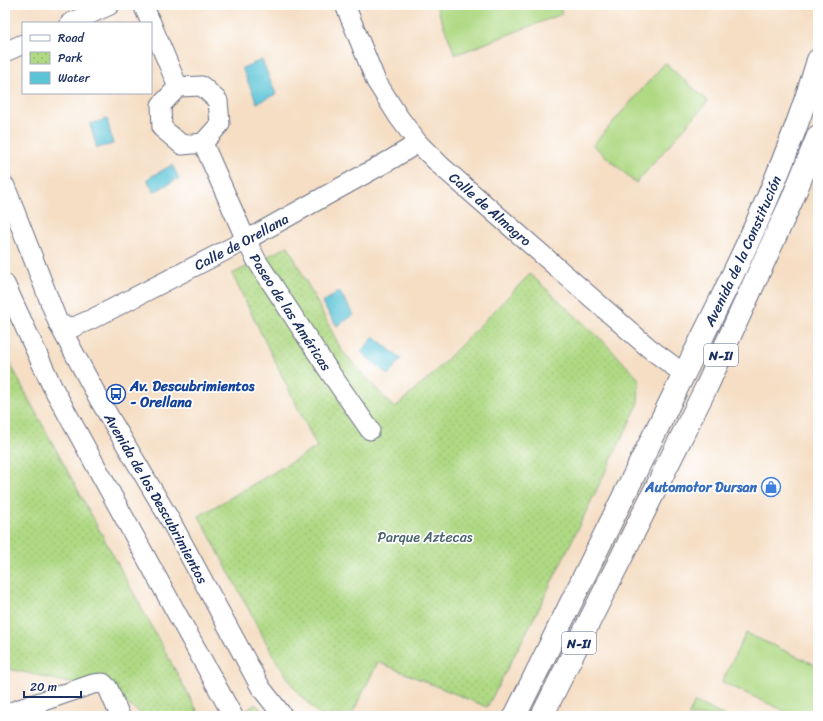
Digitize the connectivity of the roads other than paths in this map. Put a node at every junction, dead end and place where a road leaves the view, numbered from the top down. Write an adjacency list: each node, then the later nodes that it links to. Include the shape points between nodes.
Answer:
1 (110, 5): 4 (street)
2 (143, 5): 5 (street)
3 (345, 5): 13 (street, Calle de Almagro, via 376,81)
4 (72, 22)
5 (151, 22)
6 (152, 25): 10 (street)
7 (22, 44): 8 (street)
8 (5, 52)
9 (818, 60): 18 (main road, Avenida de la Constitución / N-II, via 770,194)
10 (178, 87): 12 (street, via 202,86 218,102 220,124); 12 (street, via 162,105 162,128 182,145)
11 (818, 136): 25 (main road, Avenida de la Constitución / N-II, via 792,200 710,379)
12 (203, 143): 15 (street, Paseo de las Américas)
13 (418, 143): 15 (street, Calle de Orellana); 18 (street, Calle de Almagro, via 643,343)
14 (5, 186): 17 (street, Avenida de los Descubrimientos)
15 (246, 240): 17 (street, Calle de Orellana, via 94,318 74,327); 19 (street, Paseo de las Américas, via 261,268)
16 (5, 284): 22 (street, via 52,386)
17 (60, 325): 23 (street, Avenida de los Descubrimientos, via 261,688)
18 (684, 374): 24 (main road, Avenida de la Constitución / N-II)
19 (370, 430)
20 (5, 714): 21 (street, via 93,684 102,684 108,688)
21 (120, 716)
22 (233, 716)
23 (283, 716)
24 (515, 716)
25 (542, 716)

